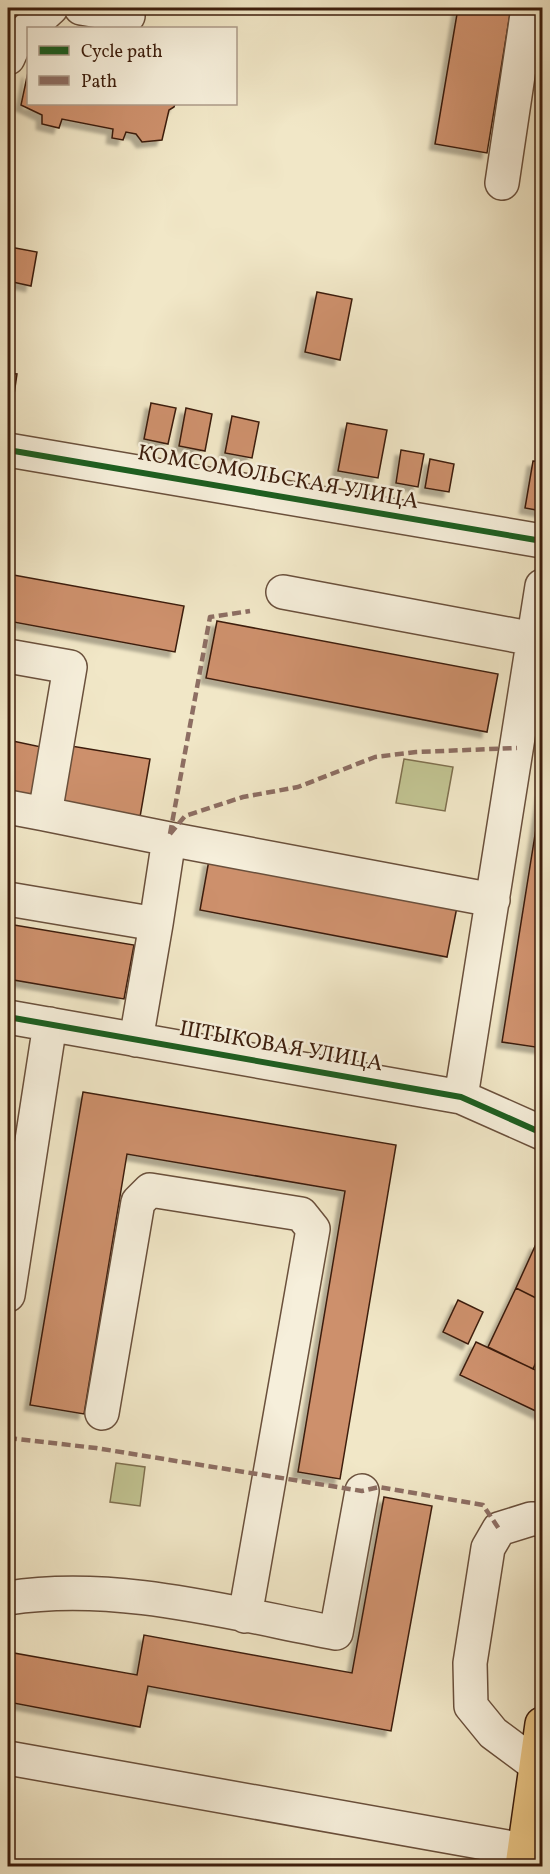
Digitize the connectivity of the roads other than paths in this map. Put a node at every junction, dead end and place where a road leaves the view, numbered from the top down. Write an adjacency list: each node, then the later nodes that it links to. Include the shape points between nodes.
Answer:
1 (51, 8): 5 (street)
2 (81, 8): 4 (street)
3 (528, 8): 8 (street)
4 (128, 16)
5 (30, 27)
6 (27, 30): 7 (street, via 16,40)
7 (8, 58)
8 (502, 183)
9 (8, 450): 10 (street, КОМСОМОЛЬСКАЯ УЛИЦА)
10 (543, 541)
11 (543, 585): 13 (street)
12 (283, 592): 13 (street)
13 (534, 639): 19 (street)
14 (8, 656): 16 (street, via 70,667)
15 (8, 807): 16 (street)
16 (45, 814): 17 (street)
17 (170, 839): 19 (street); 20 (street)
18 (8, 899): 20 (street)
19 (493, 900): 24 (street)
20 (156, 924): 23 (street)
21 (8, 1017): 22 (street, ШТЫКОВАЯ УЛИЦА)
22 (50, 1024): 23 (street, ШТЫКОВАЯ УЛИЦА); 26 (street)
23 (136, 1040): 24 (street, ШТЫКОВАЯ УЛИЦА)
24 (461, 1097): 25 (street, ШТЫКОВАЯ УЛИЦА)
25 (543, 1132)
26 (8, 1295)
27 (102, 1413): 31 (street, via 138,1203 150,1190 301,1214 313,1229)
28 (362, 1491): 31 (street, via 336,1633)
29 (543, 1519): 34 (street, via 499,1529 488,1548 470,1663 471,1706)
30 (8, 1598): 31 (street, via 70,1593 155,1600)
31 (246, 1616)
32 (543, 1724): 34 (main road)
33 (8, 1758): 35 (street)
34 (538, 1777): 35 (main road)
35 (523, 1858)

